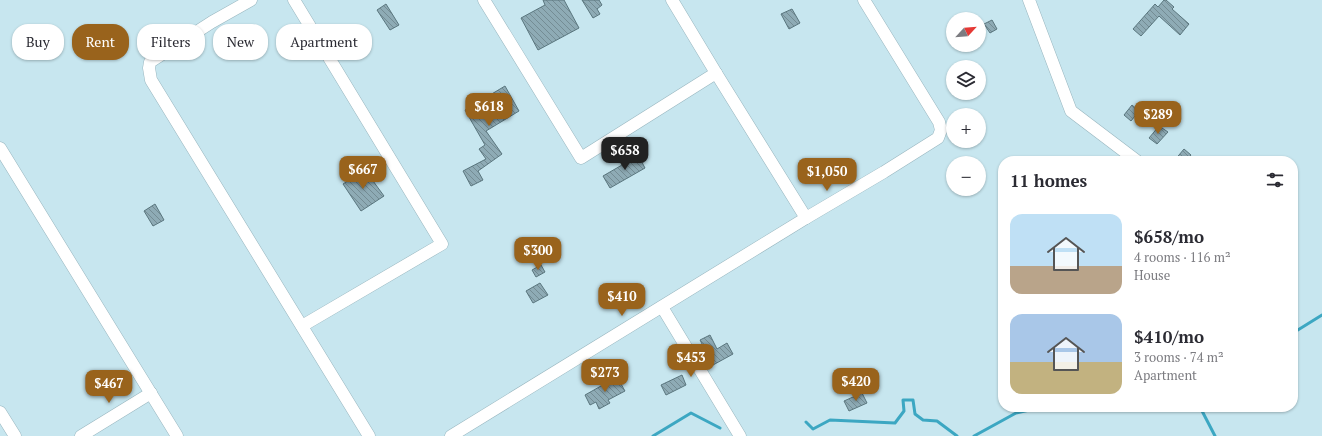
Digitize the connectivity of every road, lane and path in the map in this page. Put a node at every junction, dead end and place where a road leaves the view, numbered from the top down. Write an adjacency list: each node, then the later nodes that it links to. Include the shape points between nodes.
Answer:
1 (251, 0): 12 (street, via 150,62 151,80)
2 (294, 0): 12 (street, via 442,244)
3 (484, 0): 7 (street, via 581,158)
4 (672, 0): 7 (street)
5 (864, 0): 10 (street, via 939,122 941,130 938,138)
6 (1029, 0): 9 (street, via 1070,111)
7 (716, 73): 10 (street)
8 (0, 148): 13 (street)
9 (1130, 156)
10 (806, 218): 11 (street)
11 (662, 307): 19 (street); 20 (street)
12 (302, 326): 18 (street)
13 (151, 393): 16 (street); 17 (street)
14 (0, 412): 15 (street)
15 (15, 436)
16 (81, 436)
17 (177, 436)
18 (369, 436)
19 (451, 436)
20 (740, 436)

